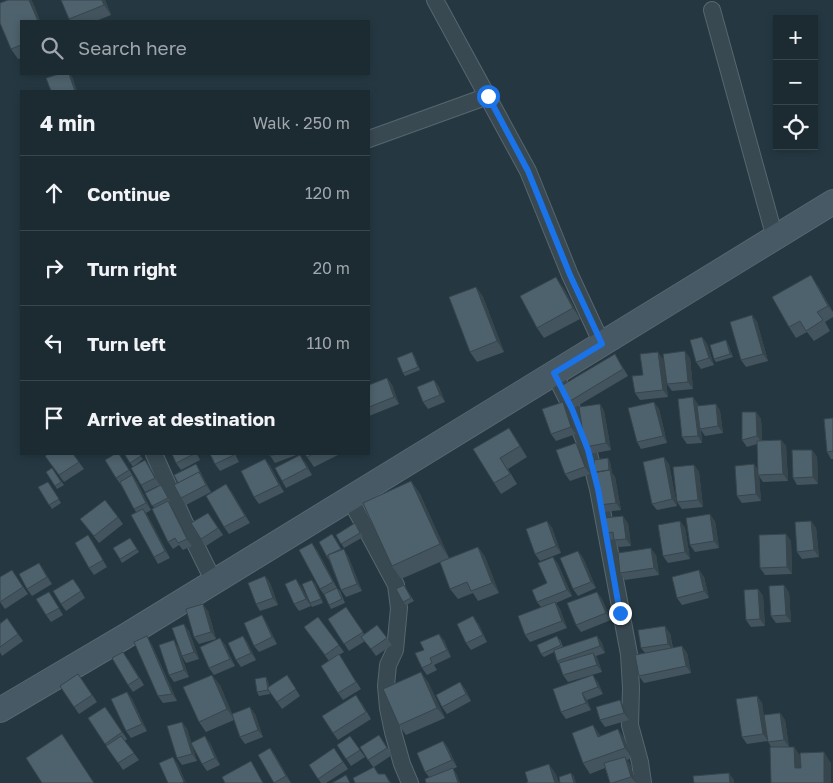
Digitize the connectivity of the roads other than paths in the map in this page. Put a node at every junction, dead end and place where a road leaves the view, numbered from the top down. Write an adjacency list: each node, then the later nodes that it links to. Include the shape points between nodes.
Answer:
1 (434, 0): 3 (street)
2 (712, 10): 6 (street)
3 (488, 96): 4 (street); 7 (street, via 528,171)
4 (370, 139)
5 (833, 202): 6 (main road)
6 (775, 238): 7 (main road)
7 (602, 344): 8 (main road)
8 (554, 373): 10 (main road); 14 (street, via 588,450 598,489 629,654 630,725)
9 (154, 455): 11 (street)
10 (350, 499): 11 (main road); 13 (street, via 396,585 399,608 395,650 388,665 386,686 393,732)
11 (214, 582): 12 (main road)
12 (0, 710)
13 (410, 783)
14 (643, 783)

